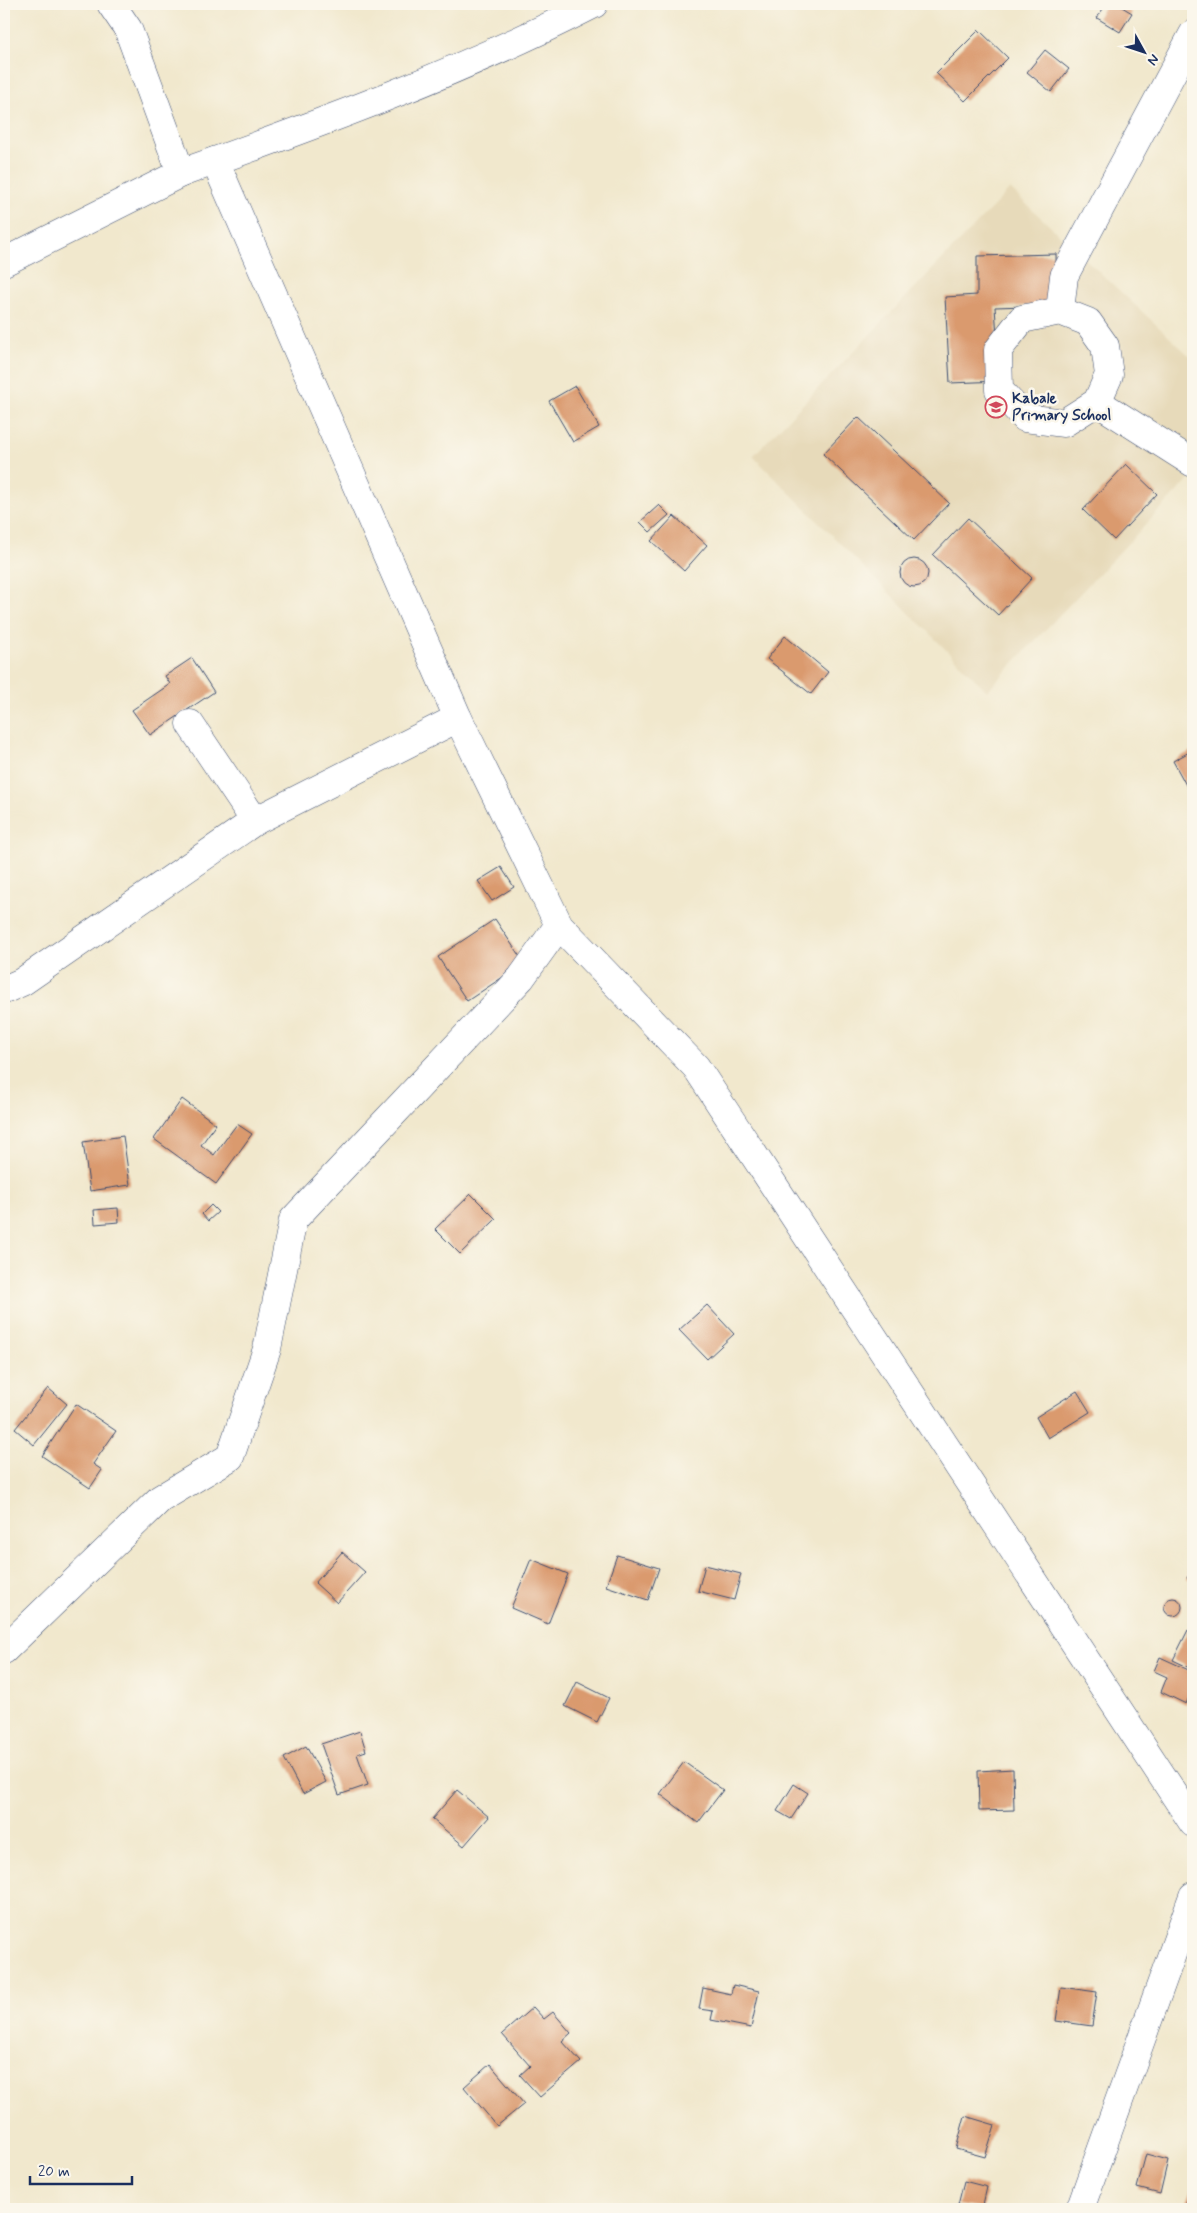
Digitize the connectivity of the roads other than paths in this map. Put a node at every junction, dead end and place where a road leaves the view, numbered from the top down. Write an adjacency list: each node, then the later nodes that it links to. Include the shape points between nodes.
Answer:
1 (112, 4): 5 (street, via 128,29)
2 (594, 4): 4 (street, via 527,38 354,111)
3 (1193, 34): 7 (street, via 1064,276)
4 (215, 161): 5 (street); 10 (street)
5 (181, 173): 6 (street)
6 (4, 262)
7 (1060, 311): 8 (street, via 1088,322 1105,346 1109,375); 8 (street, via 1022,319 998,350 999,390 1026,418 1064,423)
8 (1097, 402): 9 (street)
9 (1193, 464)
10 (458, 718): 12 (street); 13 (street)
11 (190, 724): 12 (street)
12 (255, 821): 14 (street, via 22,982)
13 (559, 925): 15 (street, via 521,978 294,1220 267,1349 230,1457 160,1499); 16 (street, via 696,1067)
14 (4, 990)
15 (4, 1650)
16 (1193, 1823)
17 (1193, 1896): 18 (street)
18 (1080, 2209)

